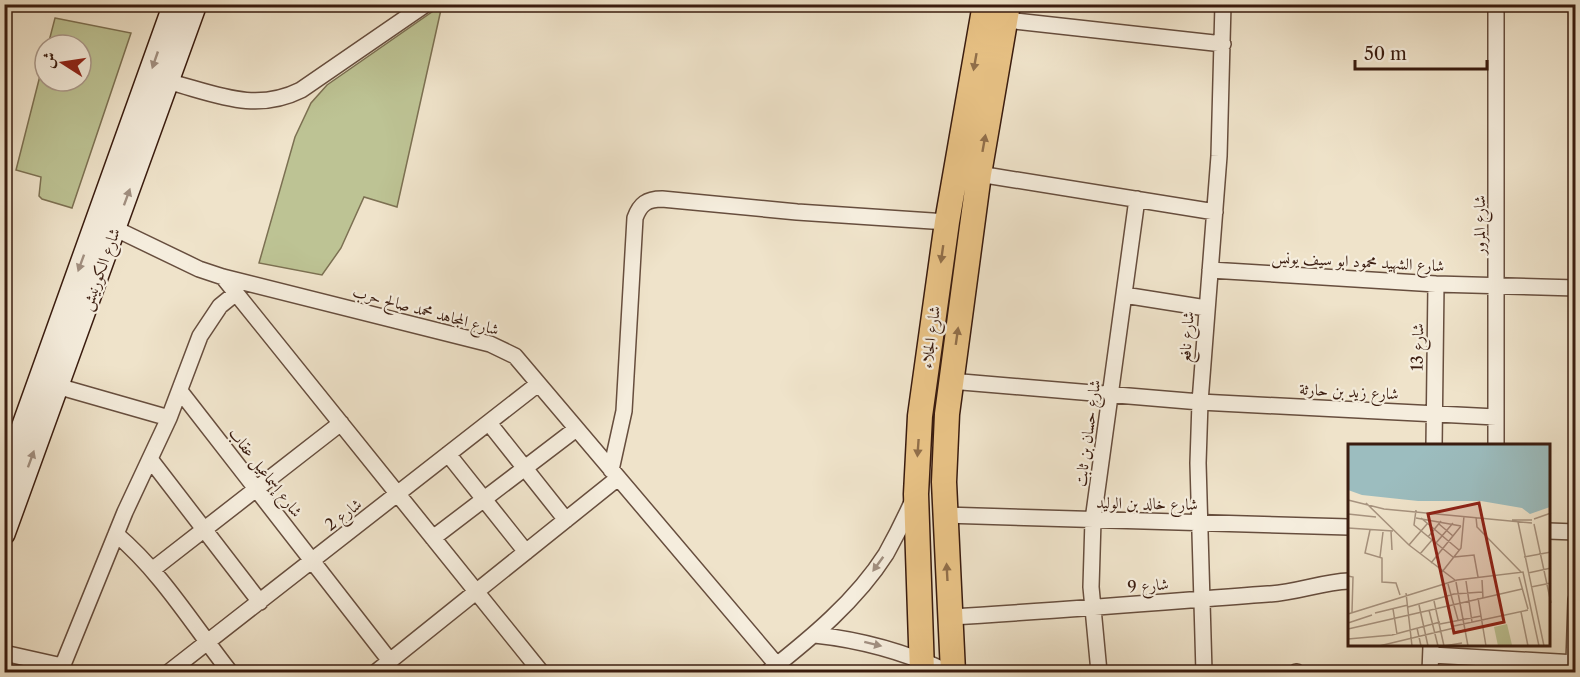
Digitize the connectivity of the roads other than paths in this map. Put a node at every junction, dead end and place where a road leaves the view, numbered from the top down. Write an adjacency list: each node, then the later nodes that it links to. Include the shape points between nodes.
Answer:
1 (174, 4): 41 (street, شارع الكورنيش, one-way to 41)
2 (196, 4): 9 (street, شارع الكورنيش)
3 (426, 4): 9 (street, via 301,90 273,101 242,100)
4 (985, 4): 13 (main road, شارع الجلاء, one-way to 13)
5 (1223, 4): 8 (street, شارع نافع)
6 (1496, 4): 18 (street, شارع المرور)
7 (1007, 12): 8 (street); 10 (main road, شارع الجلاء, one-way to 7)
8 (1223, 44): 12 (street, شارع نافع)
9 (170, 82): 14 (street, شارع الكورنيش, one-way to 9)
10 (979, 174): 11 (street); 23 (main road, شارع الجلاء, one-way to 10)
11 (1137, 199): 12 (street); 21 (street, شارع حسان بن ثابت)
12 (1215, 212): 15 (street, شارع نافع)
13 (947, 222): 40 (street, via 662,199 643,204 635,218 624,411); 44 (main road, شارع الجلاء, one-way to 44, via 924,378)
14 (116, 229): 16 (street, شارع المجاهد محمد صالح حرب); 25 (street, شارع الكورنيش)
15 (1210, 270): 17 (street, شارع الشهيد محمود ابو سيف يونس); 22 (street, شارع نافع)
16 (223, 277): 20 (street); 24 (street, شارع المجاهد محمد صالح حرب, via 490,344 515,356)
17 (1436, 284): 18 (street, شارع الشهيد محمود ابو سيف يونس); 29 (street, شارع 13)
18 (1497, 286): 19 (street, شارع الشهيد محمود ابو سيف يونس); 30 (street, شارع المرور)
19 (1575, 288)
20 (236, 292): 26 (street, via 204,328); 32 (street)
21 (1124, 295): 22 (street); 27 (street, شارع حسان بن ثابت)
22 (1206, 308): 28 (street, شارع نافع)
23 (950, 381): 27 (street, شارع زيد بن حارثة); 46 (main road, شارع الجلاء)
24 (538, 384): 33 (street, شارع 2); 34 (street, شارع المجاهد محمد صالح حرب)
25 (57, 386): 31 (street); 54 (street, شارع الكورنيش, one-way to 25)
26 (180, 391): 31 (street); 42 (street, شارع إسماعيل عقاب)
27 (1111, 394): 28 (street, شارع زيد بن حارثة); 48 (street, شارع حسان بن ثابت)
28 (1200, 402): 29 (street, شارع زيد بن حارثة); 49 (street, شارع نافع)
29 (1434, 414): 30 (street, شارع زيد بن حارثة); 35 (street, شارع 13)
30 (1496, 417): 36 (street, شارع المرور)
31 (169, 418): 38 (street)
32 (341, 423): 42 (street); 43 (street)
33 (489, 423): 37 (street, شارع 2); 39 (street)
34 (576, 429): 39 (street); 40 (street, شارع المجاهد محمد صالح حرب)
35 (1434, 444)
36 (1496, 444)
37 (448, 454): 43 (street, شارع 2); 45 (street)
38 (150, 459): 51 (street); 55 (street)
39 (525, 468): 45 (street); 47 (street)
40 (615, 474): 47 (street); 76 (street, شارع المجاهد محمد صالح حرب)
41 (4, 478)
42 (256, 489): 51 (street); 58 (street, شارع إسماعيل عقاب)
43 (398, 494): 56 (street); 58 (street, شارع 2)
44 (916, 494): 67 (street, one-way to 67, via 878,564); 74 (main road, شارع الجلاء)
45 (484, 499): 56 (street); 57 (street)
46 (944, 515): 48 (street, شارع خالد بن الوليد); 66 (main road, شارع الجلاء, one-way to 46)
47 (566, 520): 57 (street)
48 (1093, 520): 49 (street, شارع خالد بن الوليد); 65 (street, شارع حسان بن ثابت)
49 (1200, 522): 50 (street, شارع خالد بن الوليد); 62 (street, شارع نافع)
50 (1348, 527)
51 (204, 530): 59 (street); 64 (street)
52 (1550, 531): 53 (street)
53 (1575, 531)
54 (4, 534)
55 (116, 534): 59 (street); 77 (street)
56 (434, 538): 61 (street)
57 (526, 552): 61 (street)
58 (312, 561): 64 (street, شارع 2); 72 (street, شارع إسماعيل عقاب)
59 (152, 570): 68 (street)
60 (1348, 581): 62 (street, شارع 9, via 1271,594)
61 (477, 591): 72 (street); 81 (street)
62 (1201, 598): 65 (street, شارع 9); 85 (street, شارع نافع)
63 (1575, 599): 73 (street)
64 (260, 602): 68 (street, شارع 2)
65 (1093, 608): 66 (street, شارع 9); 84 (street, شارع حسان بن ثابت)
66 (950, 617): 83 (main road, شارع الجلاء)
67 (815, 635): 74 (street, one-way to 74, via 860,641); 76 (street)
68 (207, 643): 78 (street, شارع 2); 79 (street)
69 (1431, 650): 70 (street); 86 (street)
70 (1494, 652): 75 (street)
71 (4, 653): 77 (street)
72 (390, 661): 80 (street)
73 (1575, 663): 75 (street)
74 (922, 666): 82 (street)
75 (1524, 666)
76 (772, 669)
77 (63, 670)
78 (169, 672)
79 (230, 672)
80 (376, 672)
81 (541, 672)
82 (948, 672)
83 (953, 672)
84 (1099, 672)
85 (1204, 672)
86 (1430, 672)

